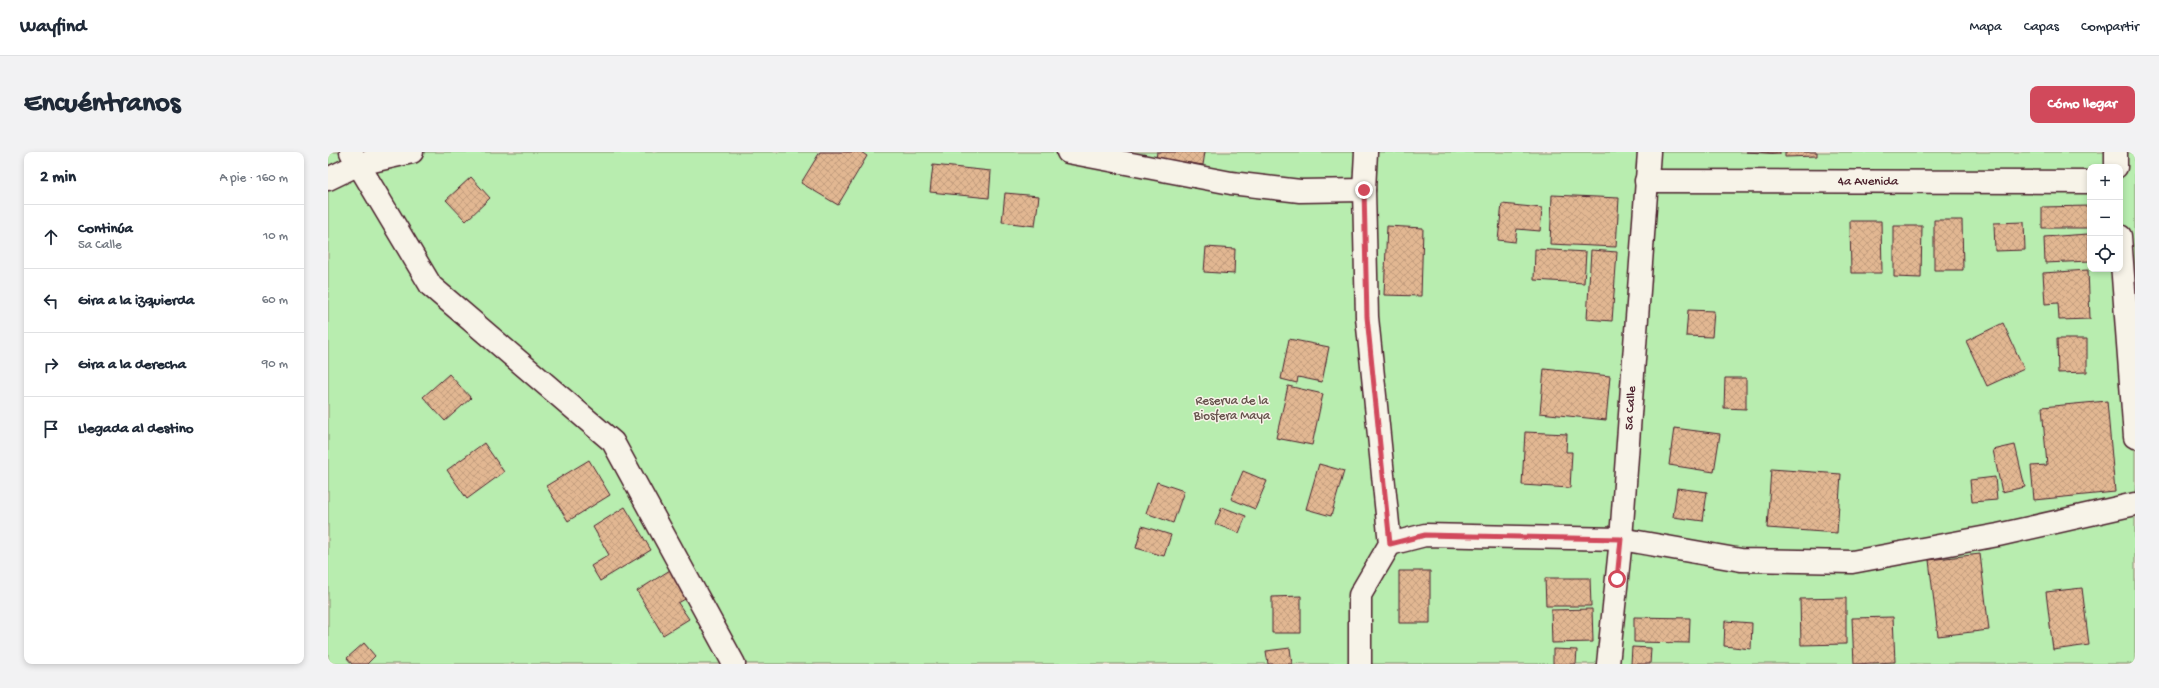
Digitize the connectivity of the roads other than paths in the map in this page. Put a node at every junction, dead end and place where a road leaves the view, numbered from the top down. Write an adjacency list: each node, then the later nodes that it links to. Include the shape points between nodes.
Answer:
1 (412, 152): 6 (street)
2 (1068, 152): 11 (street, via 1231,183 1300,191)
3 (1366, 152): 11 (street)
4 (1648, 152): 9 (street, 5a Calle)
5 (2116, 152): 7 (street)
6 (355, 158): 8 (street); 17 (street, via 431,286 613,442)
7 (2116, 164)
8 (328, 179)
9 (1646, 181): 10 (street, 4a Avenida); 15 (street, 5a Calle)
10 (2087, 182)
11 (1364, 190): 16 (street, via 1367,317)
12 (2123, 272): 13 (street)
13 (2135, 437)
14 (2135, 504): 15 (street, via 1998,535 1852,562 1741,560)
15 (1621, 539): 16 (street, via 1425,535); 19 (street, 5a Calle)
16 (1390, 544): 18 (street, via 1360,595)
17 (734, 664)
18 (1360, 664)
19 (1608, 664)

